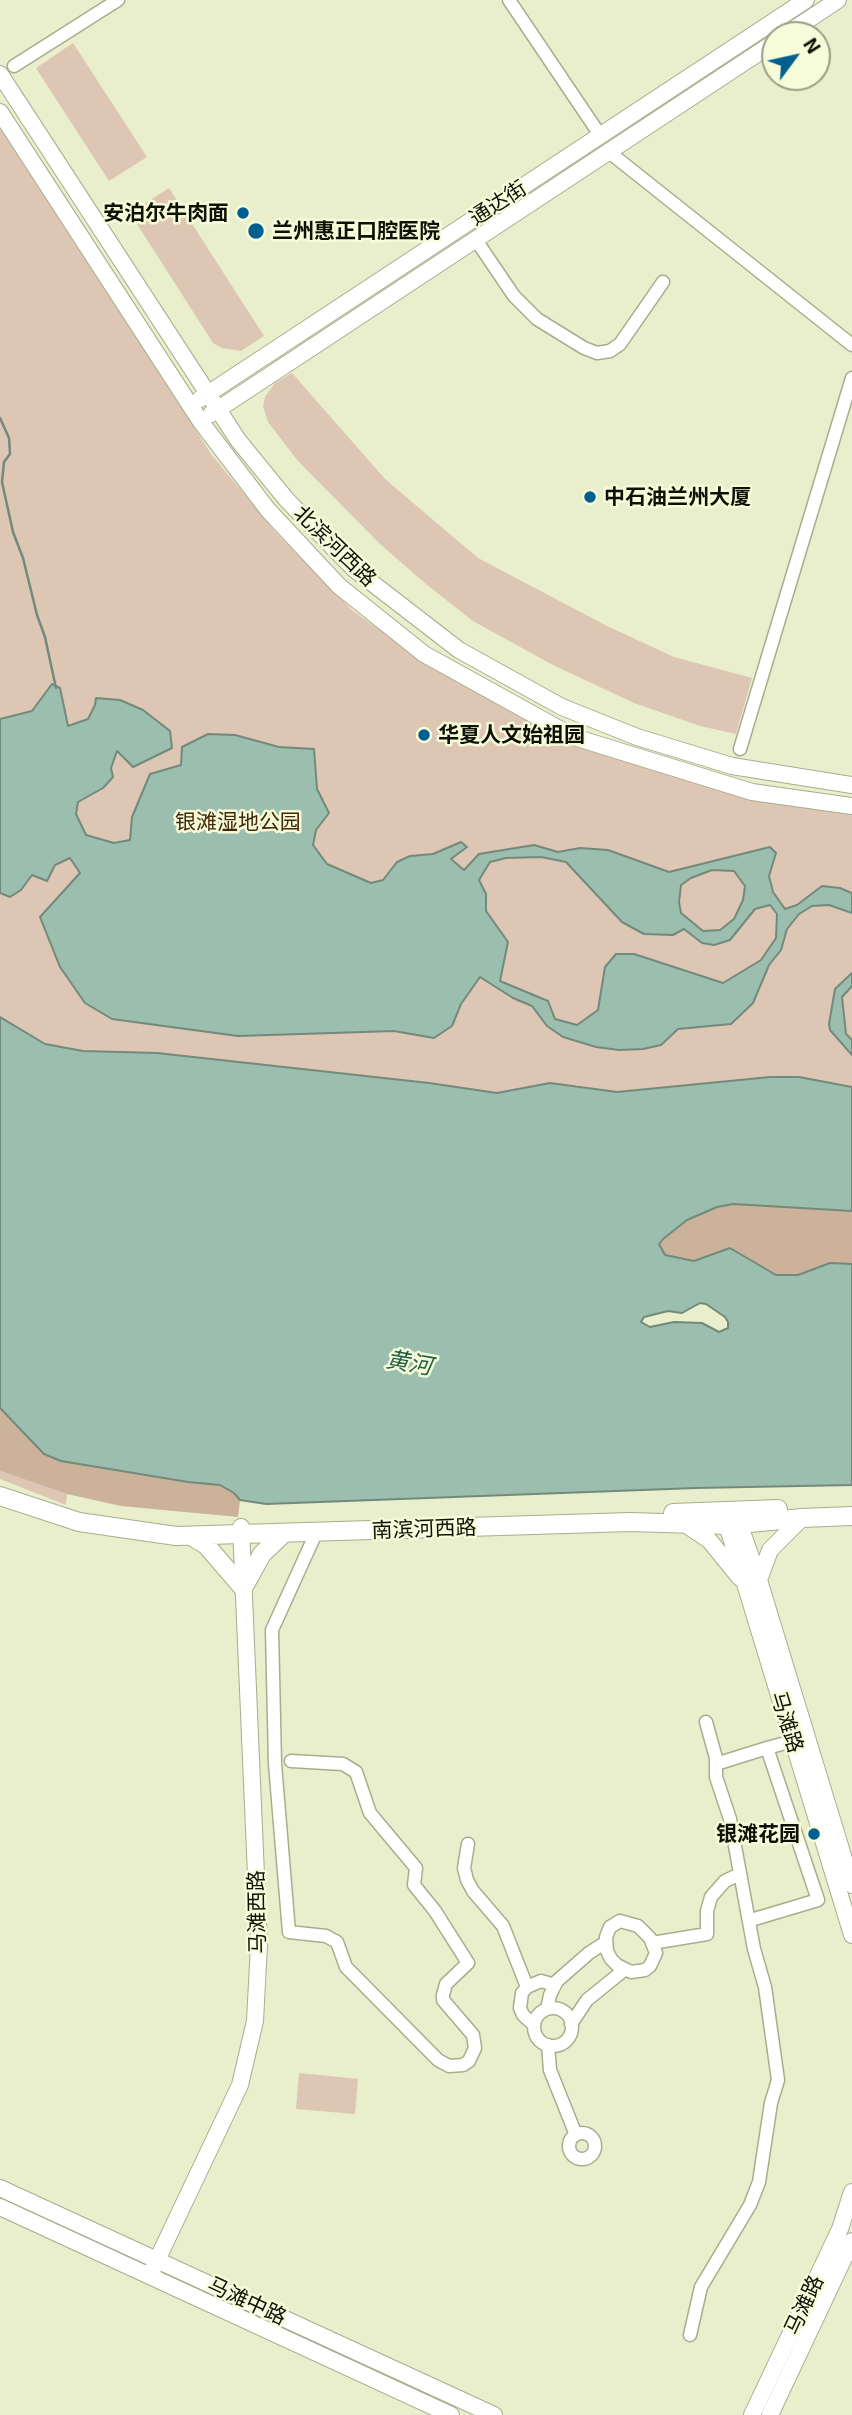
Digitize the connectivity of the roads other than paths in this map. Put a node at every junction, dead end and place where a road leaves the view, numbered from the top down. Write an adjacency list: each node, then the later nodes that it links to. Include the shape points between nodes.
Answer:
1 (118, 0): 7 (street)
2 (509, 0): 9 (street)
3 (806, 0): 9 (main road, 通达街)
4 (838, 0): 5 (main road)
5 (806, 21)
6 (761, 51): 10 (main road, 通达街)
7 (7, 70): 15 (main road, 北滨河西路)
8 (0, 112): 16 (main road, 北滨河西路)
9 (600, 135): 15 (main road, 通达街)
10 (609, 152): 11 (main road, 通达街); 13 (street)
11 (476, 240): 12 (street, via 513,296 537,319 597,353 620,344); 17 (main road, 通达街)
12 (663, 282)
13 (852, 345)
14 (852, 378): 19 (street)
15 (208, 394): 16 (main road, 通达街); 17 (main road, 北滨河西路)
16 (190, 405): 18 (main road, 北滨河西路)
17 (218, 409): 18 (main road, 通达街); 20 (main road, 北滨河西路, via 286,499 354,569 459,650 562,707 637,737 732,766)
18 (201, 422): 21 (main road, 北滨河西路, via 268,510 339,586 424,654 574,737 752,792)
19 (740, 749)
20 (852, 785)
21 (852, 806)
22 (0, 1487): 29 (highway, 南滨河西路, via 81,1514 176,1528)
23 (0, 1496): 32 (highway, 南滨河西路, via 79,1522)
24 (852, 1508): 26 (highway, 南滨河西路)
25 (852, 1516): 27 (highway, 南滨河西路)
26 (731, 1517): 27 (highway, 南滨河西路); 28 (highway, 南滨河西路); 29 (highway, 南滨河西路); 33 (main road, 马滩路)
27 (802, 1518): 33 (main road, via 770,1549)
28 (685, 1524): 30 (highway, 南滨河西路); 33 (main road, via 709,1540)
29 (241, 1531): 31 (highway, 南滨河西路); 32 (highway, 南滨河西路); 34 (main road, 马滩西路)
30 (316, 1533): 31 (highway, 南滨河西路); 38 (street, via 272,1630 275,1764 289,1932 326,1936 337,1942 346,1967 438,2060 449,2066 463,2065 475,2049 473,2035 443,1995 446,1984 468,1963 414,1885 416,1868 370,1813 356,1772 343,1763)
31 (282, 1534): 34 (highway, via 262,1554)
32 (191, 1536): 34 (highway, via 206,1545)
33 (753, 1583): 36 (main road, 马滩路); 42 (main road, 马滩路)
34 (243, 1588): 59 (main road, 马滩西路, via 259,1945 255,2021 240,2085)
35 (706, 1722): 39 (street)
36 (793, 1741): 37 (street); 44 (main road, 马滩路)
37 (767, 1748): 39 (street); 43 (street, via 818,1900)
38 (291, 1761)
39 (716, 1764): 41 (street)
40 (468, 1844): 49 (street, via 467,1880 503,1926)
41 (740, 1874): 43 (street); 46 (street, via 725,1881 711,1897 707,1934)
42 (852, 1885)
43 (751, 1920): 61 (street, via 778,2080 759,2182 701,2287)
44 (852, 1935)
45 (606, 1942): 46 (street, via 610,1927 625,1921 638,1926); 47 (street, via 611,1959); 48 (street, via 568,1970)
46 (652, 1943): 47 (street, via 656,1953 650,1966 638,1972)
47 (624, 1970): 51 (street, via 587,2000)
48 (555, 1986): 49 (street, via 541,1981); 50 (street)
49 (527, 1987): 52 (street, via 520,2008)
50 (547, 2009): 51 (street, via 563,2011); 52 (street)
51 (571, 2024): 53 (street, via 567,2039)
52 (534, 2025): 53 (street, via 536,2035)
53 (548, 2045): 54 (street, via 550,2070)
54 (576, 2135)
55 (1, 2188): 59 (main road, 马滩中路)
56 (852, 2192): 64 (main road, 马滩路, via 840,2229)
57 (0, 2207): 60 (main road, 马滩中路)
58 (852, 2241): 65 (main road, 马滩路)
59 (156, 2259): 60 (main road, 马滩西路); 63 (main road, 马滩中路)
60 (150, 2275): 62 (main road, 马滩中路)
61 (690, 2335)
62 (451, 2415)
63 (494, 2415)
64 (752, 2415)
65 (770, 2415)

